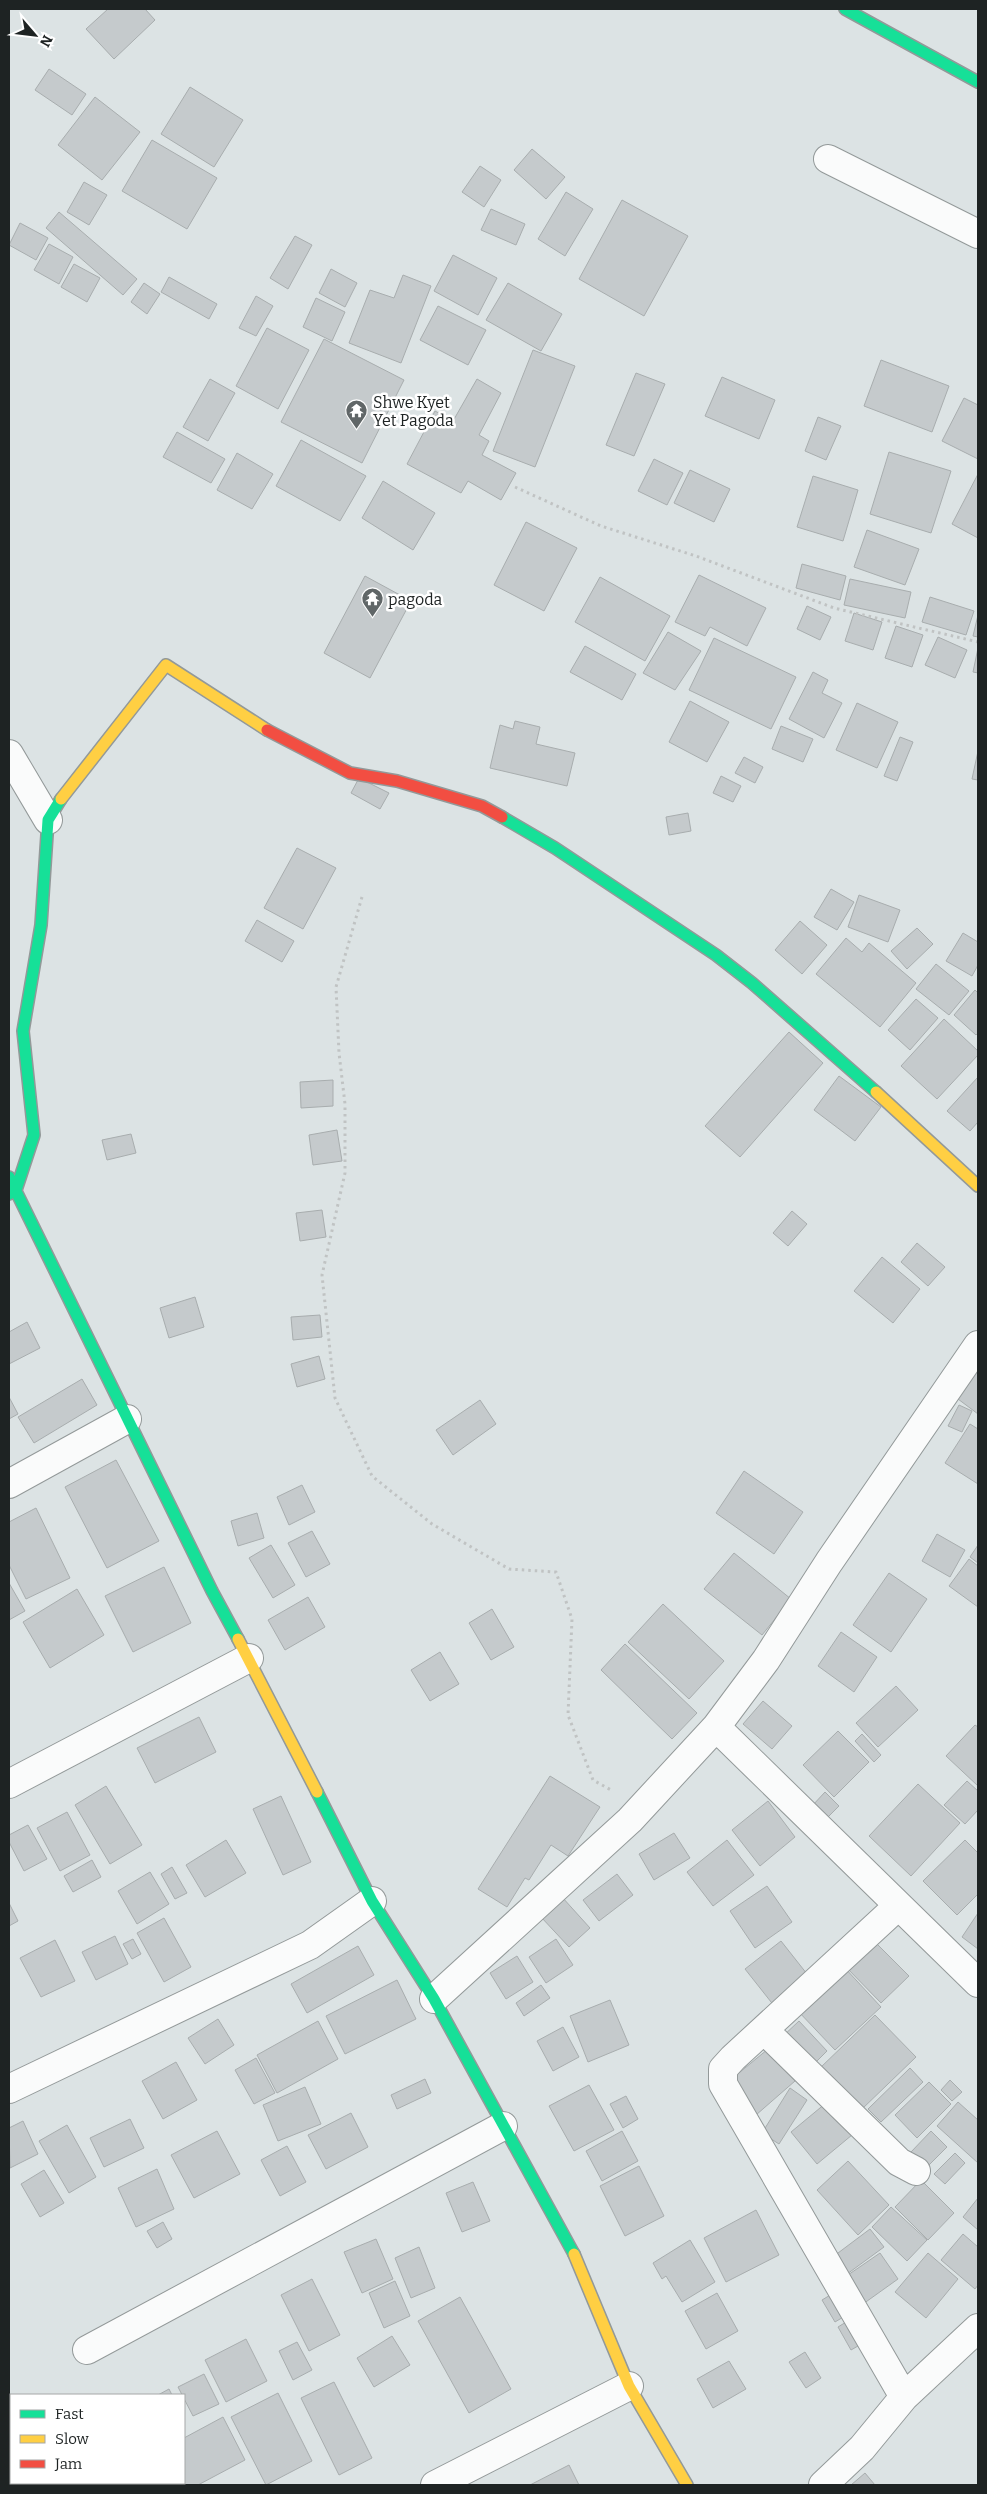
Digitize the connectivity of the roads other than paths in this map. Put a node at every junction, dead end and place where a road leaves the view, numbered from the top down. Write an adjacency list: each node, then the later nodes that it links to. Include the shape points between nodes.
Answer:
1 (845, 9): 2 (street)
2 (978, 82)
3 (828, 159): 4 (street)
4 (978, 234)
5 (9, 754): 6 (street)
6 (48, 820): 8 (street, via 65,792 166,665 262,727 350,773 397,781 482,806 555,848 723,960 847,1065); 9 (street, via 40,925 23,1031 34,1135)
7 (9, 1177): 9 (street)
8 (978, 1186)
9 (13, 1192): 11 (street)
10 (978, 1345): 14 (street, via 766,1660)
11 (128, 1419): 12 (street); 13 (street, via 212,1591)
12 (9, 1484)
13 (249, 1658): 15 (street); 16 (street)
14 (716, 1727): 17 (street); 19 (street, via 578,1869)
15 (9, 1784)
16 (372, 1901): 19 (street); 21 (street, via 310,1945)
17 (898, 1906): 18 (street); 20 (street)
18 (978, 1983)
19 (434, 1999): 22 (street)
20 (764, 2030): 23 (street, via 900,2162); 27 (street, via 723,2069 723,2084)
21 (9, 2089)
22 (503, 2126): 25 (street); 26 (street, via 571,2246)
23 (916, 2171)
24 (978, 2328): 27 (street)
25 (87, 2350)
26 (630, 2386): 28 (street); 29 (street)
27 (904, 2397): 30 (street, via 862,2448)
28 (435, 2485)
29 (687, 2485)
30 (823, 2485)

